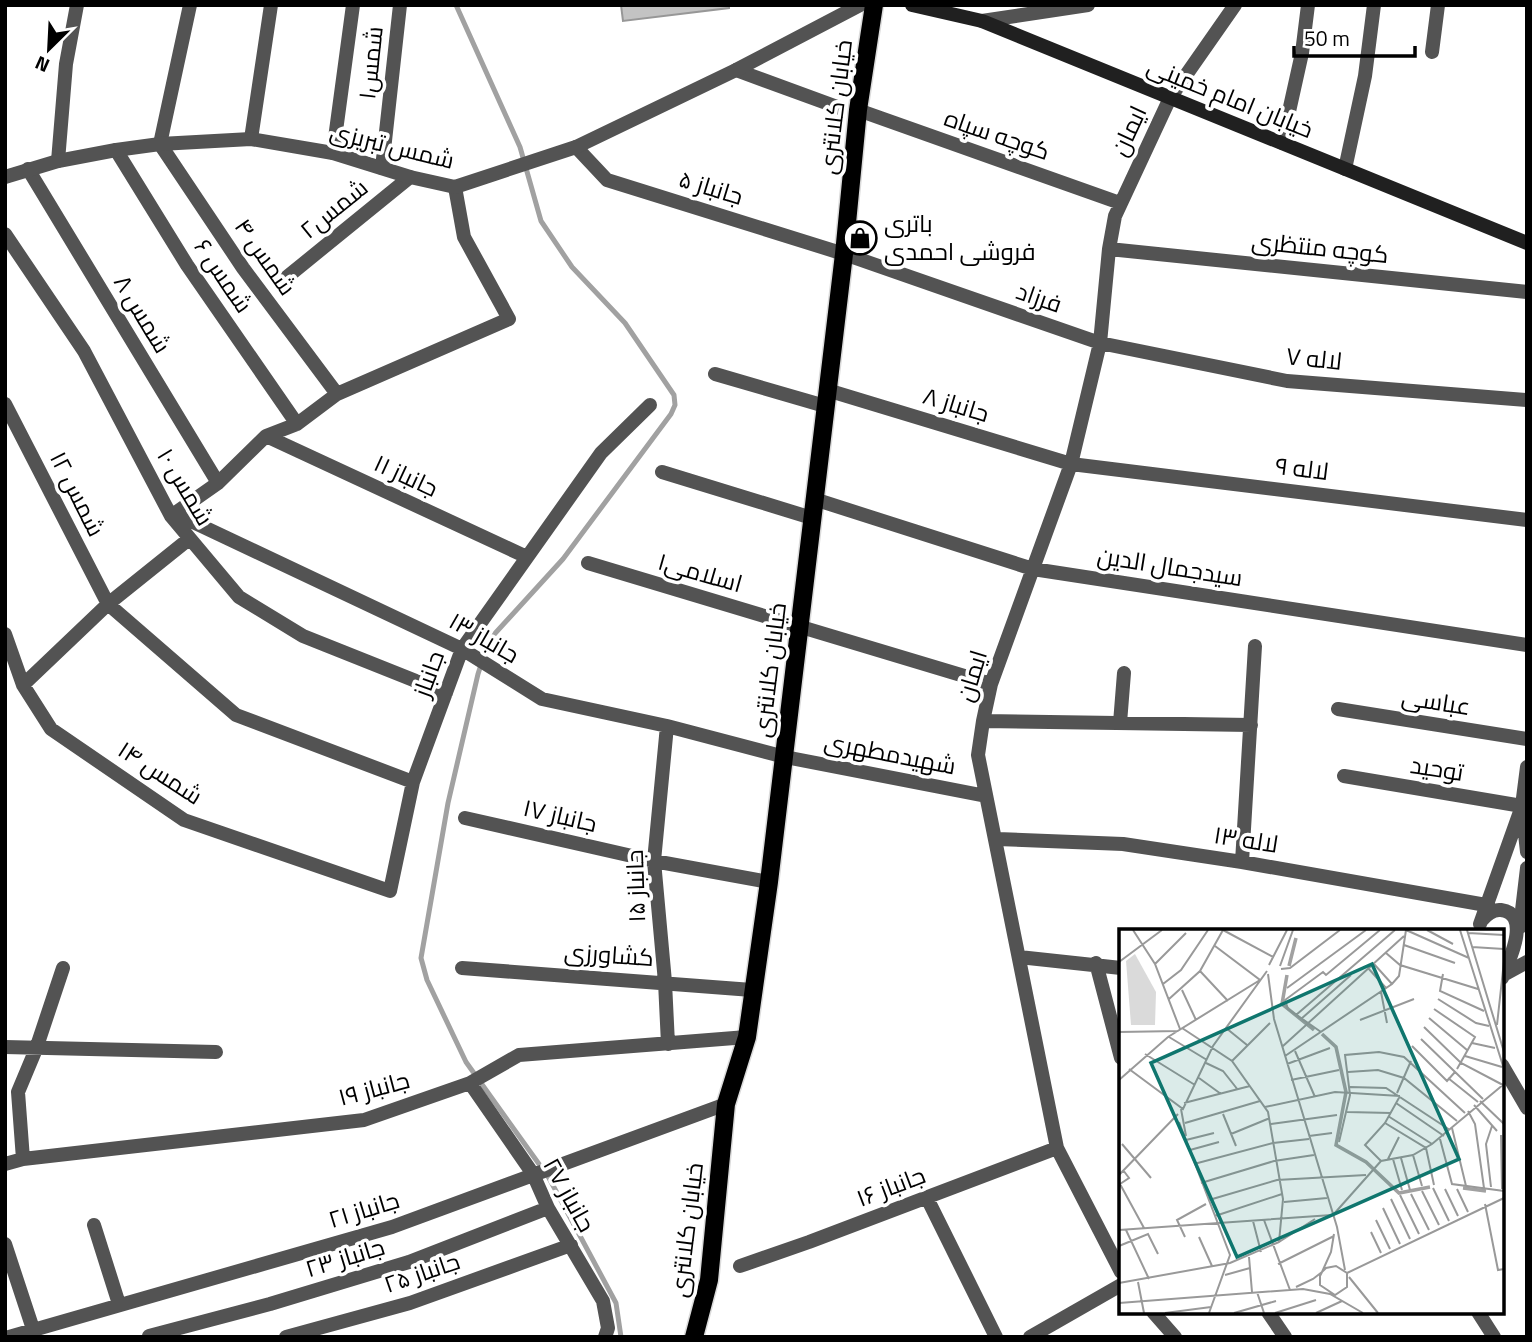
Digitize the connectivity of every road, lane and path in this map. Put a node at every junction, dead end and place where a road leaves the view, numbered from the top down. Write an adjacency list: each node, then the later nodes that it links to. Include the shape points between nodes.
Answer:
1 (77, 5): 26 (street, via 66,64)
2 (190, 5): 22 (street)
3 (271, 5): 20 (street)
4 (353, 5): 25 (street)
5 (400, 5): 27 (street, شمس۱)
6 (860, 5): 16 (street, شمس تبریزی)
7 (874, 5): 19 (main road, خیابان کلانتری)
8 (912, 5): 14 (main road, خیابان امام خمینی)
9 (1088, 5): 14 (street)
10 (1235, 5): 17 (street, ایمان)
11 (1308, 5): 21 (street)
12 (1374, 5): 29 (street, via 1365,76)
13 (1438, 5): 15 (street)
14 (982, 21): 17 (main road, خیابان امام خمینی)
15 (1432, 52)
16 (736, 70): 18 (street); 23 (street, شمس تبریزی)
17 (1170, 98): 21 (main road, خیابان امام خمینی); 33 (street, ایمان)
18 (839, 108)
19 (859, 110): 33 (street, کوچه سپاه); 37 (main road, خیابان کلانتری)
20 (251, 139): 22 (street, شمس تبریزی); 25 (street, شمس تبریزی)
21 (1282, 143): 29 (main road, خیابان امام خمینی)
22 (160, 144): 24 (street, شمس تبریزی); 42 (street, شمس ۴, via 243,268)
23 (576, 146): 32 (street, شمس تبریزی); 37 (street, جانباز ۵, via 607,180)
24 (116, 150): 26 (street, شمس تبریزی); 47 (street, شمس ۶, via 187,265)
25 (333, 153): 27 (street, شمس تبریزی)
26 (58, 161): 28 (street, شمس تبریزی)
27 (383, 168): 31 (street, شمس تبریزی)
28 (28, 169): 30 (street, شمس تبریزی); 51 (street, شمس ۸)
29 (1345, 169): 35 (main road, خیابان امام خمینی)
30 (5, 177)
31 (410, 177): 32 (street, شمس تبریزی); 38 (street, شمس۲)
32 (455, 187): 42 (street, via 464,237 509,319)
33 (1120, 202): 36 (street, ایمان)
34 (5, 234): 53 (street, شمس ۱۰, via 84,351)
35 (1527, 243)
36 (1109, 249): 39 (street, کوچه منتظری); 40 (street, ایمان)
37 (845, 254): 40 (street, فرزاد); 43 (main road, خیابان کلانتری)
38 (287, 277)
39 (1527, 292)
40 (1100, 343): 44 (street, لاله ۷, via 1287,381); 49 (street, ایمان)
41 (715, 374): 43 (street, جانباز ۸)
42 (337, 394): 47 (street)
43 (826, 398): 49 (street, جانباز ۸); 52 (main road, خیابان کلانتری)
44 (1527, 400)
45 (5, 404): 59 (street, شمس ۱۲)
46 (650, 404): 56 (street, جانباز, via 601,453)
47 (297, 424): 48 (street)
48 (266, 436): 51 (street); 56 (street, جانباز ۱۱)
49 (1071, 464): 54 (street, لاله ۹); 58 (street, ایمان)
50 (662, 472): 52 (street, سیدجمال الدین)
51 (218, 483): 53 (street)
52 (813, 509): 58 (street, سیدجمال الدین); 60 (main road, خیابان کلانتری)
53 (174, 515): 55 (street, شمس ۱۰); 64 (street, جانباز ۱۳)
54 (1527, 520)
55 (189, 539): 59 (street); 68 (street, شمس ۱۰, via 239,597 303,636)
56 (527, 557): 64 (street, جانباز)
57 (588, 563): 60 (street, اسلامی۱)
58 (1033, 569): 62 (street, سیدجمال الدین); 66 (street, ایمان)
59 (108, 604): 67 (street); 78 (street, via 236,715)
60 (800, 626): 66 (street, اسلامی۱); 75 (main road, خیابان کلانتری)
61 (5, 634): 67 (street, شمس ۱۴)
62 (1527, 645)
63 (1255, 646): 72 (street)
64 (462, 649): 68 (street, جانباز); 73 (street, جانباز ۱۳, via 542,699)
65 (1124, 673): 71 (street)
66 (991, 684): 70 (street, ایمان)
67 (23, 685): 88 (street, شمس ۱۴, via 51,729 184,820)
68 (446, 693): 78 (street, جانباز)
69 (1338, 709): 74 (street, عباسی)
70 (983, 721): 71 (street); 79 (street, ایمان, via 978,755)
71 (1120, 723): 72 (street)
72 (1251, 725): 85 (street)
73 (667, 726): 75 (street, جانباز ۱۳); 84 (street, جانباز ۱۵)
74 (1527, 739)
75 (785, 757): 79 (street, شهیدمطهری); 87 (main road, خیابان کلانتری)
76 (1527, 767): 80 (street)
77 (1344, 776): 80 (street, توحید)
78 (413, 782): 88 (street, جانباز)
79 (986, 796): 82 (street, ایمان)
80 (1522, 806): 83 (street); 89 (street)
81 (465, 818): 84 (street, جانباز ۱۷)
82 (996, 839): 85 (street, لاله ۱۳, via 1124,844); 94 (street, ایمان)
83 (1527, 852)
84 (654, 861): 87 (street, جانباز ۱۷); 102 (street, جانباز ۱۵)
85 (1242, 862): 89 (street, لاله ۱۳)
86 (1527, 868): 91 (street)
87 (769, 882): 103 (main road, خیابان کلانتری)
88 (390, 891)
89 (1486, 905): 92 (street)
90 (1506, 911): 91 (street); 92 (street, via 1493,911); 93 (street, via 1516,919)
91 (1524, 914): 93 (street)
92 (1479, 927)
93 (1519, 932): 100 (street)
94 (1019, 957): 96 (street); 114 (street, ایمان)
95 (1527, 962): 101 (street)
96 (1096, 963): 99 (street); 108 (street)
97 (63, 968): 107 (street)
98 (462, 968): 102 (street, کشاورزی)
99 (1119, 968)
100 (1504, 974)
101 (1504, 976)
102 (665, 982): 103 (street, کشاورزی); 105 (street, جانباز ۱۵)
103 (752, 990): 104 (main road, خیابان کلانتری)
104 (747, 1037): 105 (street, جانباز ۱۹); 112 (main road, خیابان کلانتری)
105 (667, 1044): 111 (street, جانباز ۱۹, via 519,1055)
106 (5, 1047): 107 (street)
107 (36, 1049): 109 (street); 115 (street, via 18,1092)
108 (1119, 1050)
109 (216, 1052)
110 (1506, 1071): 113 (street)
111 (470, 1083): 115 (street, جانباز ۱۹, via 364,1120); 117 (street, جانباز ۲۷)
112 (726, 1104): 117 (street, جانباز ۲۱); 135 (main road, خیابان کلانتری, via 709,1280)
113 (1527, 1108)
114 (1057, 1148): 118 (street, جانباز ۱۶); 124 (street, ایمان)
115 (23, 1159): 116 (street, جانباز ۱۹)
116 (5, 1164)
117 (533, 1174): 119 (street, جانباز ۲۷); 126 (street, جانباز ۲۱, via 392,1227)
118 (927, 1198): 123 (street, جانباز ۱۶); 136 (street)
119 (548, 1208): 122 (street, جانباز ۲۷); 131 (street, جانباز ۲۳, via 409,1262)
120 (94, 1225): 126 (street)
121 (5, 1244): 130 (street)
122 (571, 1245): 133 (street, جانباز ۲۵, via 410,1303); 134 (street, جانباز ۲۷, via 603,1301)
123 (740, 1266)
124 (1119, 1268)
125 (1119, 1286): 137 (street)
126 (119, 1304): 130 (street, جانباز ۲۱)
127 (1155, 1314): 138 (street)
128 (1269, 1314): 139 (street)
129 (1479, 1314): 140 (street)
130 (33, 1329): 132 (street, جانباز ۲۱)
131 (149, 1336)
132 (9, 1337)
133 (286, 1337)
134 (605, 1337)
135 (694, 1337)
136 (996, 1337)
137 (1030, 1337)
138 (1175, 1337)
139 (1285, 1337)
140 (1494, 1337)

